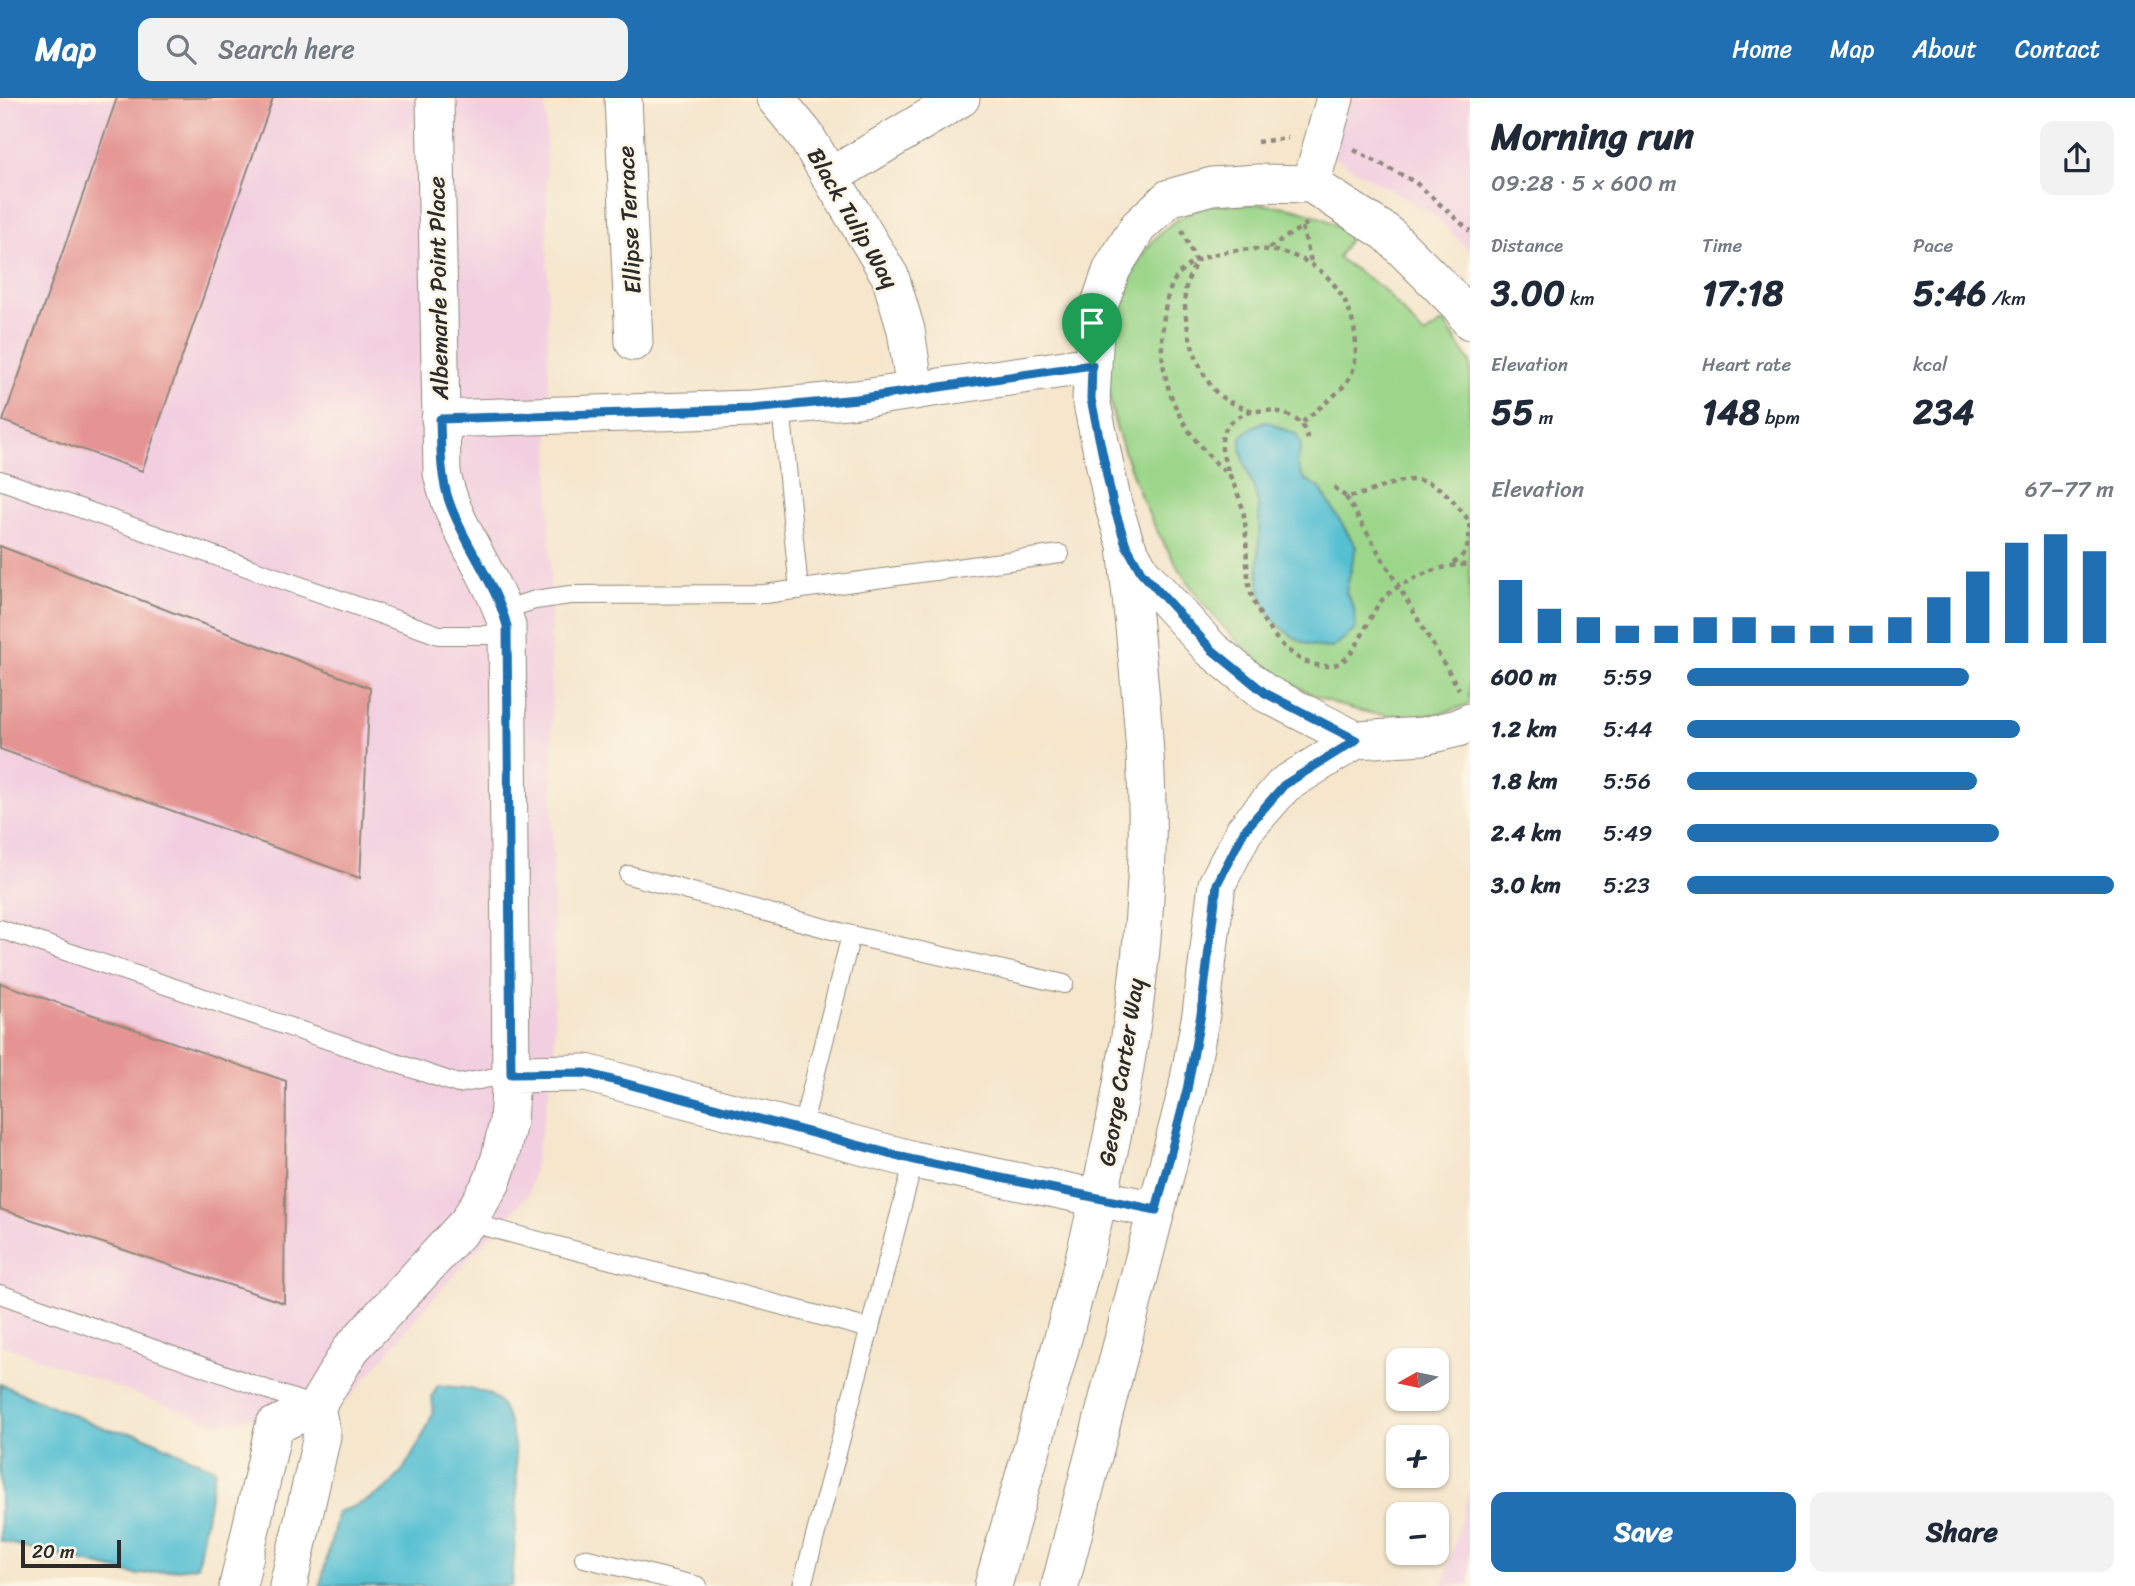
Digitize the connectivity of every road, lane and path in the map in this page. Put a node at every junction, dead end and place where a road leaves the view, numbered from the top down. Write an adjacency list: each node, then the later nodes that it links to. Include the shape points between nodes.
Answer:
1 (435, 98): 21 (street, Albemarle Point Place)
2 (623, 98): 16 (street, Ellipse Terrace)
3 (775, 98): 8 (street, Black Tulip Way, via 794,117)
4 (961, 98): 8 (street)
5 (1335, 98): 6 (street)
6 (1324, 141): 7 (path, via 1299,137); 9 (street); 12 (path, via 1379,160 1415,182)
7 (1257, 142)
8 (830, 177): 18 (street, Black Tulip Way, via 890,276 906,330)
9 (1311, 184): 10 (street, George Carter Way, via 1212,186); 15 (street, via 1387,233)
10 (1169, 198): 13 (path); 17 (street, George Carter Way, via 1138,227 1112,270 1096,315)
11 (1302, 227): 14 (path)
12 (1470, 231)
13 (1196, 262): 14 (path, via 1206,255 1242,248 1268,249); 20 (path, via 1185,289 1185,313 1196,356 1216,392 1235,406); 24 (path, via 1177,276 1169,295 1162,371 1191,432)
14 (1311, 262): 22 (path, via 1328,274 1342,294 1356,339 1351,374)
15 (1470, 321)
16 (634, 342)
17 (1092, 365): 18 (street); 29 (street, George Carter Way, via 1091,399)
18 (915, 391): 19 (street)
19 (781, 406): 21 (street); 34 (lane)
20 (1258, 412): 22 (path, via 1282,413); 24 (path, via 1232,419 1221,438)
21 (440, 419): 35 (street, Albemarle Point Place, via 442,473 449,501)
22 (1302, 423): 23 (path)
23 (1308, 439)
24 (1233, 478): 33 (path, via 1246,524 1249,588 1267,629 1304,662 1323,667 1357,648 1382,600)
25 (0, 480): 35 (lane, via 439,635)
26 (1334, 487): 27 (path)
27 (1346, 497): 28 (path, via 1402,480 1426,480 1447,494); 33 (path)
28 (1469, 521): 32 (path, via 1470,544 1462,559)
29 (1126, 545): 37 (street, George Carter Way, via 1141,572 1211,649 1265,693); 45 (street, George Carter Way, via 1148,792 1146,881 1132,1025)
30 (1060, 554): 34 (lane)
31 (1470, 565): 32 (path)
32 (1446, 566): 33 (path)
33 (1400, 588): 36 (path)
34 (799, 590): 35 (lane, via 570,596 535,600)
35 (505, 622): 42 (street, Albemarle Point Place)
36 (1466, 709): 37 (street, via 1458,728 1424,736)
37 (1356, 740): 46 (street, via 1284,785 1244,831 1217,884 1192,1065)
38 (629, 875): 40 (lane)
39 (0, 929): 42 (lane, via 458,1084)
40 (851, 935): 41 (lane); 43 (lane)
41 (1064, 984)
42 (511, 1074): 43 (street, via 586,1073); 47 (street, Albemarle Point Place, via 500,1158 492,1182)
43 (801, 1131): 44 (street)
44 (914, 1160): 45 (street); 49 (lane)
45 (1100, 1197): 46 (street); 56 (street, George Carter Way)
46 (1156, 1210): 57 (street)
47 (468, 1222): 49 (lane); 50 (street, Albemarle Point Place, via 351,1349)
48 (0, 1294): 50 (lane)
49 (870, 1329): 55 (lane)
50 (316, 1407): 52 (street, via 274,1426); 53 (street, via 322,1436)
51 (584, 1558): 54 (lane)
52 (238, 1586)
53 (288, 1586)
54 (698, 1586)
55 (802, 1586)
56 (993, 1586)
57 (1060, 1586)

